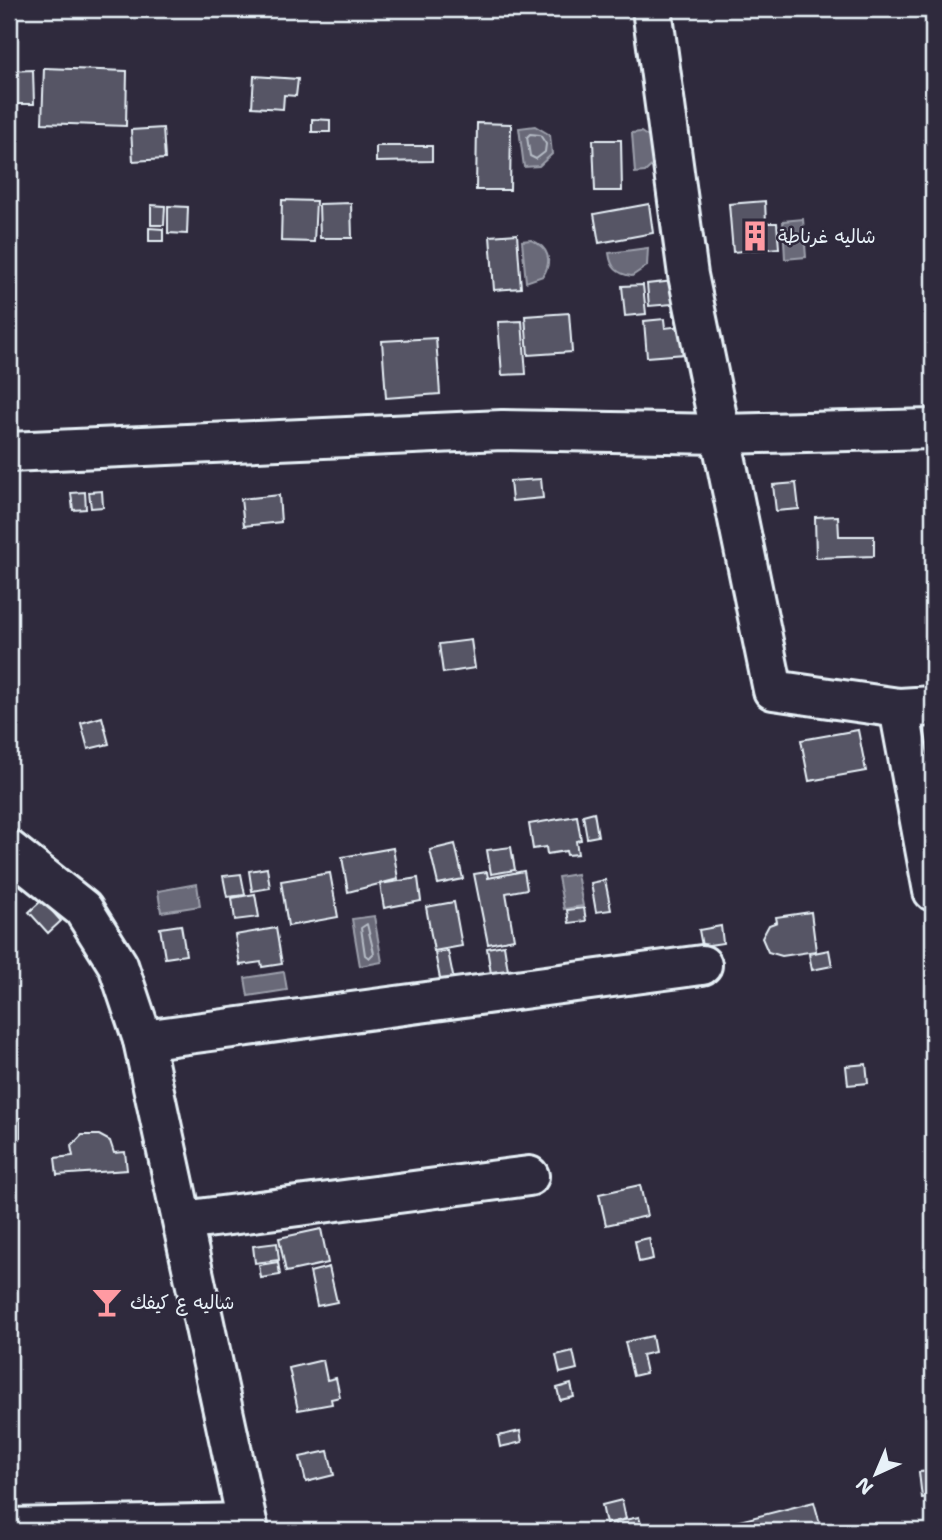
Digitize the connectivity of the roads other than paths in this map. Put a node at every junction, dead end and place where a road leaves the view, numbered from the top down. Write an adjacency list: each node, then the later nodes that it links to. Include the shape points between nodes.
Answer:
1 (652, 9): 3 (street, via 688,275)
2 (933, 429): 3 (street)
3 (722, 434): 4 (street, via 502,430); 5 (street, via 772,690)
4 (9, 452)
5 (916, 707): 7 (street)
6 (9, 850): 9 (street, via 83,909 118,965)
7 (933, 891)
8 (702, 965): 9 (street)
9 (143, 1040): 11 (street)
10 (529, 1177): 11 (street)
11 (183, 1221): 12 (street)
12 (248, 1527): 13 (street)
13 (9, 1528)

